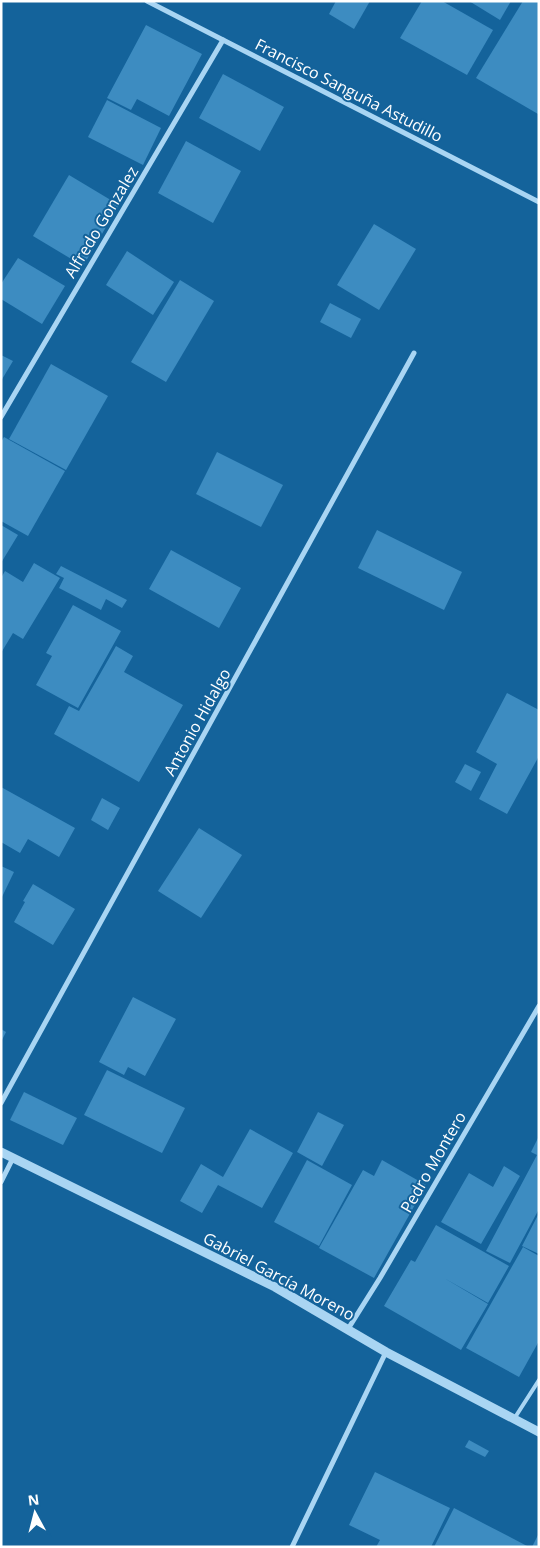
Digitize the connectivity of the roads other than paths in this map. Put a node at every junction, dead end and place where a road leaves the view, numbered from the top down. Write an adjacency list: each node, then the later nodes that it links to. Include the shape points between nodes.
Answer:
1 (148, 1): 2 (street, Francisco Sanguña Astudillo)
2 (223, 40): 3 (street, Francisco Sanguña Astudillo); 5 (street, Alfredo Gonzalez)
3 (539, 202)
4 (414, 352): 7 (street, Antonio Hidalgo)
5 (1, 417)
6 (539, 1006): 11 (street, Pedro Montero)
7 (1, 1103)
8 (1, 1152): 9 (street, Gabriel García Moreno)
9 (13, 1158): 10 (street); 11 (street, Gabriel García Moreno, via 275,1287)
10 (1, 1182)
11 (348, 1330): 12 (street, Gabriel García Moreno)
12 (386, 1352): 14 (street, Gabriel García Moreno); 16 (street)
13 (539, 1380): 14 (lane)
14 (514, 1419): 15 (street, Gabriel García Moreno)
15 (539, 1432)
16 (292, 1547)

